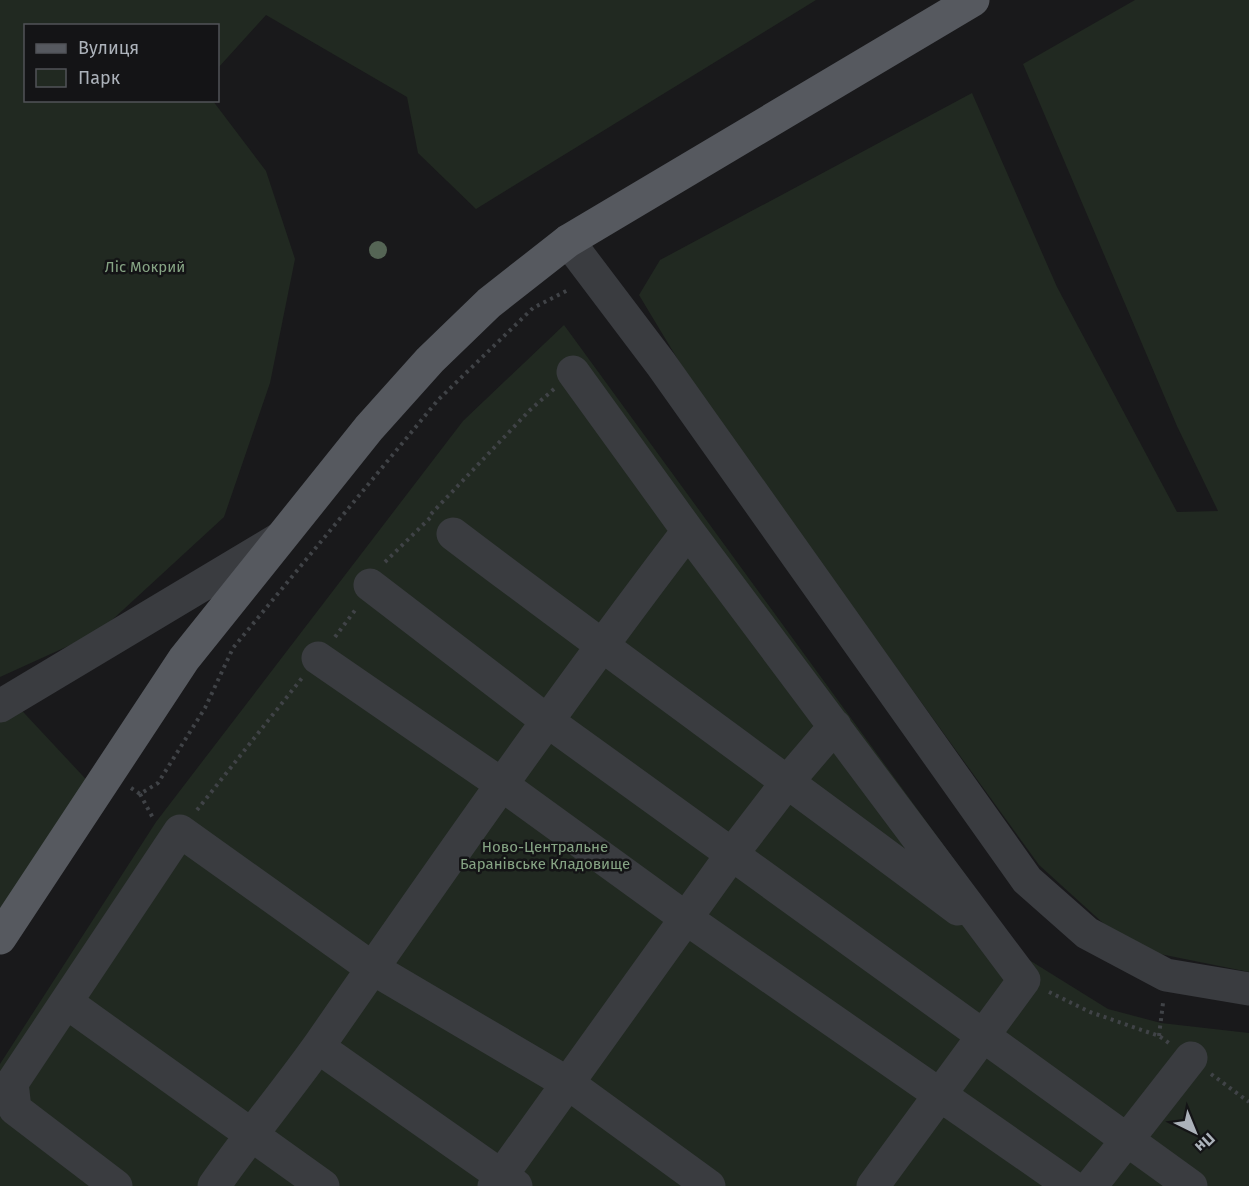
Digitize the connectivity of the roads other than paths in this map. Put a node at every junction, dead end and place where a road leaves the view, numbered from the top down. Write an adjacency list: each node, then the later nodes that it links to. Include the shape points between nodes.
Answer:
1 (973, 0): 2 (main road)
2 (568, 241): 6 (main road, via 489,303 430,360 369,428); 20 (street, via 661,364 1027,880 1087,933 1166,975)
3 (573, 372): 5 (street)
4 (441, 526): 8 (street)
5 (688, 531): 8 (street); 12 (street)
6 (282, 537): 10 (street); 18 (main road, via 184,659)
7 (370, 585): 11 (street)
8 (600, 646): 11 (street); 13 (street)
9 (318, 658): 14 (street)
10 (0, 706)
11 (546, 720): 14 (street); 15 (street)
12 (835, 726): 13 (street); 17 (street)
13 (788, 781): 15 (street); 17 (street)
14 (501, 783): 16 (street); 19 (street)
15 (732, 854): 16 (street); 22 (street)
16 (687, 919): 25 (street); 26 (street)
17 (988, 932): 22 (street, via 1024,980)
18 (0, 938)
19 (372, 968): 21 (street, via 180,831); 23 (street); 25 (street)
20 (1249, 988)
21 (66, 1002): 27 (street); 30 (street, via 12,1083 15,1109)
22 (985, 1037): 26 (street); 28 (street)
23 (318, 1047): 27 (street); 29 (street)
24 (1191, 1058): 28 (street)
25 (569, 1084): 29 (street); 33 (street)
26 (940, 1094): 34 (street); 35 (street)
27 (250, 1134): 31 (street); 32 (street)
28 (1127, 1140): 36 (street); 37 (street)
29 (504, 1182)
30 (116, 1186)
31 (214, 1186)
32 (323, 1186)
33 (709, 1186)
34 (873, 1186)
35 (1071, 1186)
36 (1091, 1186)
37 (1191, 1186)

